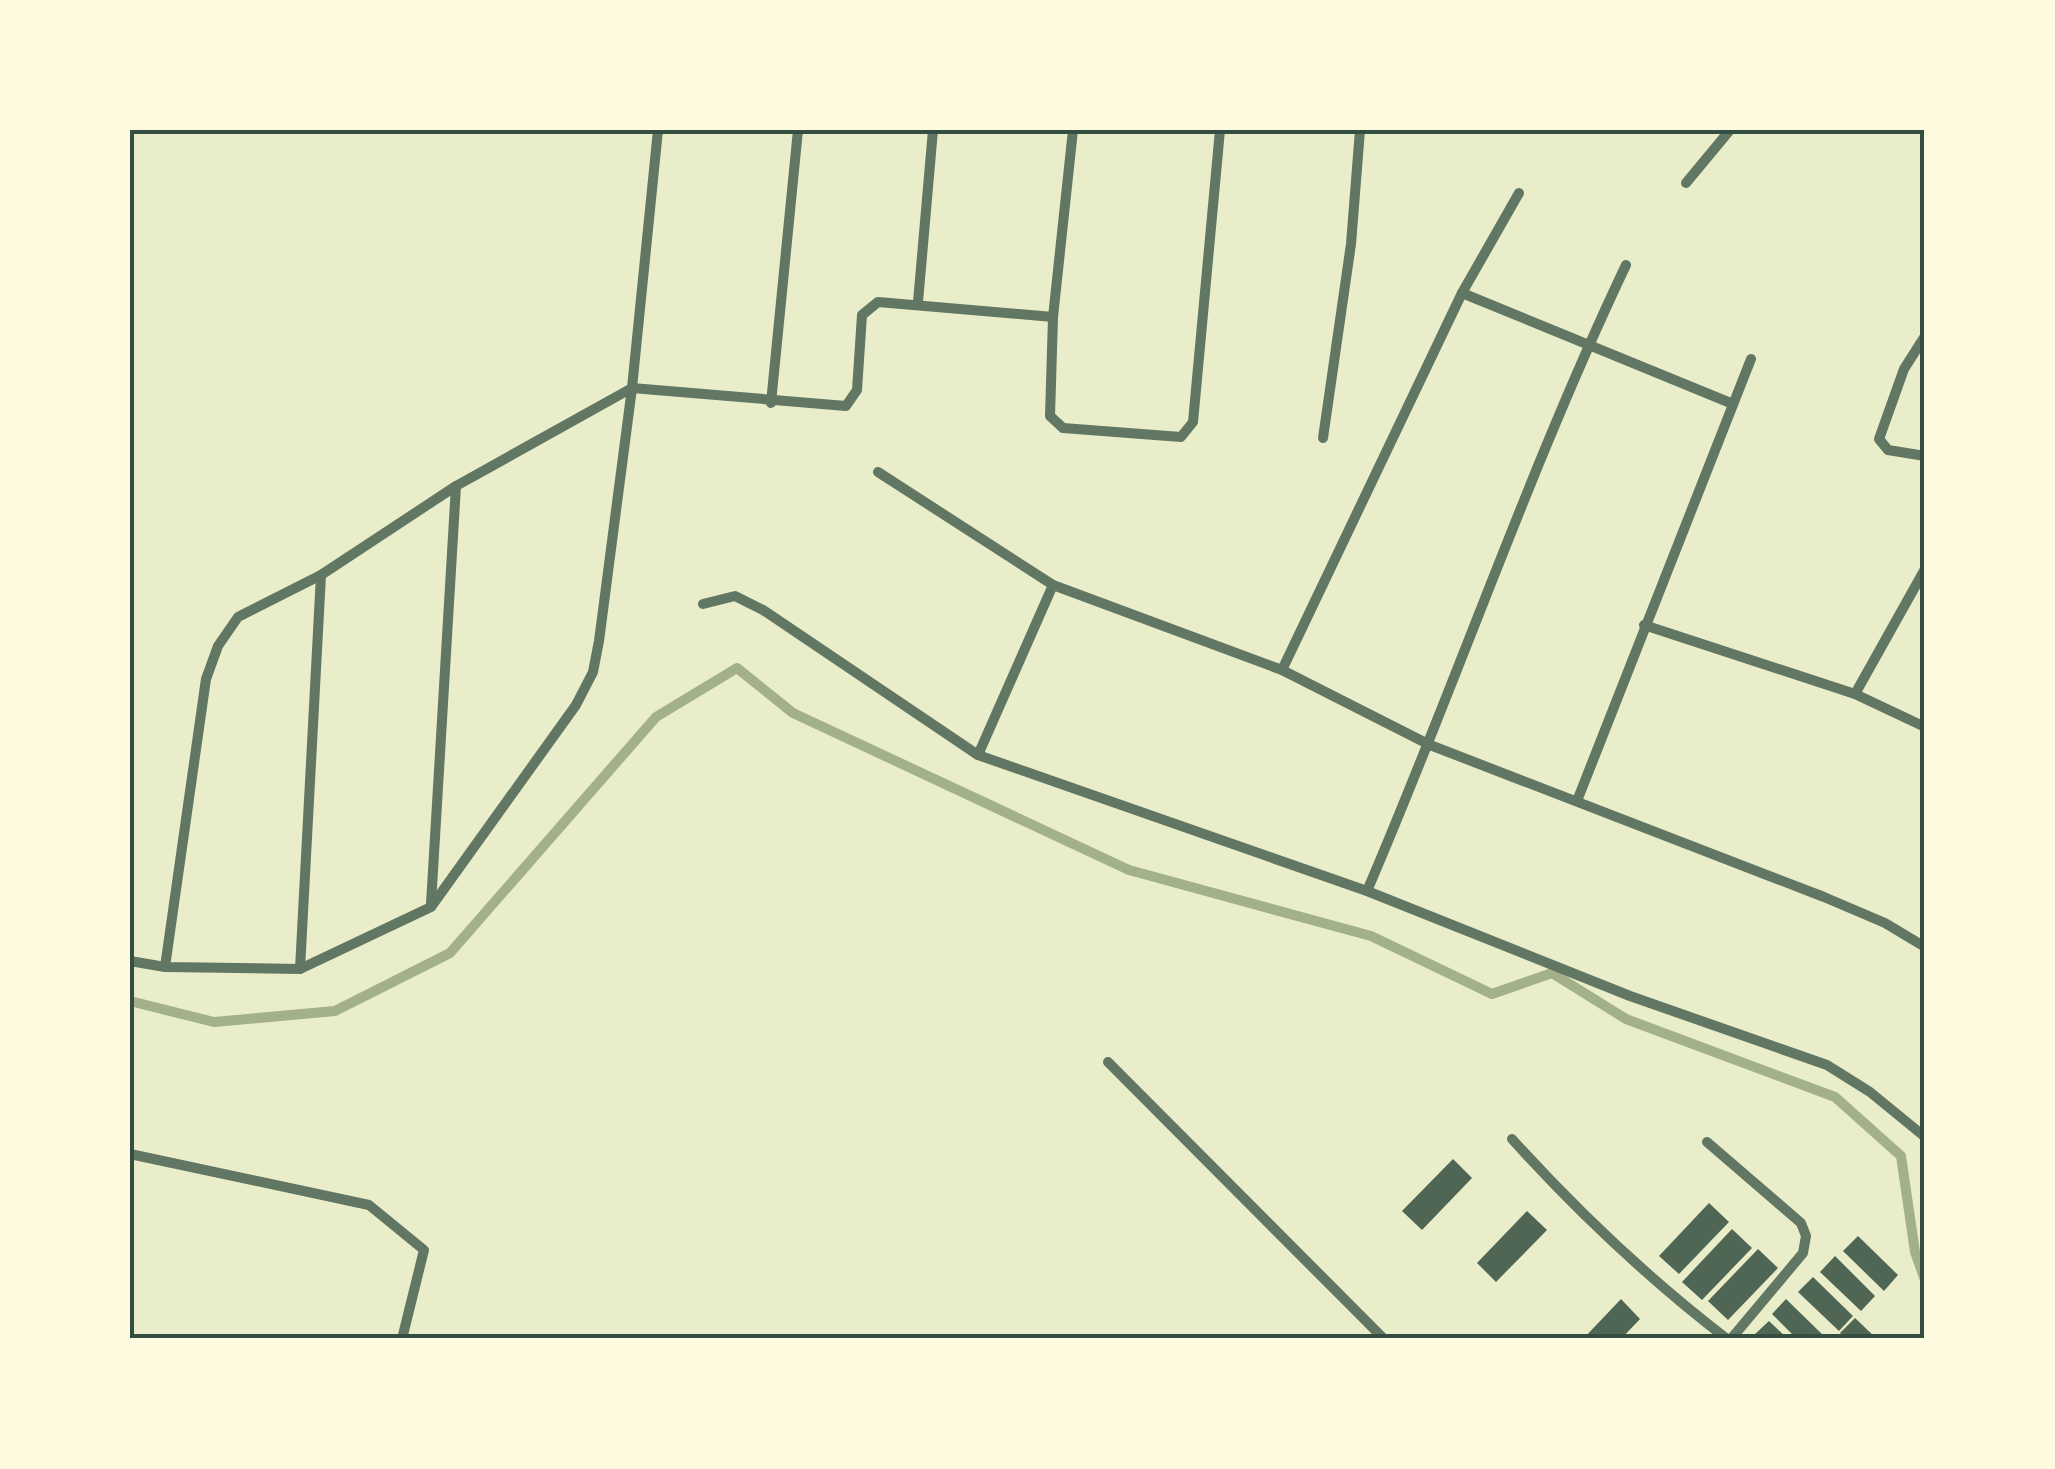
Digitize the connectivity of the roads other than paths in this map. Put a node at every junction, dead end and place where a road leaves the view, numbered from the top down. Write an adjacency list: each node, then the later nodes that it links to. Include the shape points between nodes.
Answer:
1 (658, 130): 17 (street)
2 (798, 130): 18 (street)
3 (933, 130): 12 (street)
4 (1073, 130): 13 (street)
5 (1220, 130): 13 (street, via 1188,432 1180,437 1055,423)
6 (1360, 130): 20 (street)
7 (1730, 130): 8 (street)
8 (1686, 183)
9 (1519, 193): 11 (street)
10 (1626, 265): 15 (street)
11 (1462, 293): 15 (street); 29 (street)
12 (918, 302): 13 (street); 18 (street, via 878,302 866,310 852,402 838,408)
13 (1053, 316)
14 (1925, 336): 21 (street, via 1899,380 1879,439 1888,450)
15 (1588, 345): 19 (street); 32 (street)
16 (1751, 359): 19 (street)
17 (632, 388): 18 (street); 23 (street); 36 (street, via 593,672)
18 (771, 403)
19 (1733, 404): 28 (street)
20 (1323, 438)
21 (1925, 456)
22 (878, 472): 26 (street)
23 (456, 486): 25 (street); 36 (street)
24 (1925, 570): 30 (street)
25 (321, 575): 39 (street, via 238,617 218,646 206,679); 40 (street)
26 (1052, 585): 29 (street); 33 (street)
27 (703, 604): 33 (street, via 735,596 764,610)
28 (1644, 625): 30 (street); 34 (street)
29 (1282, 670): 32 (street)
30 (1855, 694): 31 (street)
31 (1925, 727)
32 (1430, 745): 34 (street); 35 (street)
33 (978, 755): 35 (street)
34 (1578, 801): 37 (street, via 1837,903)
35 (1367, 891): 42 (street, via 1630,996 1827,1065)
36 (431, 908): 40 (street)
37 (1925, 947)
38 (130, 962): 39 (street)
39 (166, 967): 40 (street)
40 (300, 969)
41 (1108, 1062): 47 (street)
42 (1925, 1137)
43 (1512, 1139): 48 (street, via 1656,1282)
44 (1707, 1142): 48 (street, via 1801,1222 1806,1236 1803,1253)
45 (130, 1154): 46 (street, via 369,1205 424,1250)
46 (402, 1339)
47 (1384, 1339)
48 (1729, 1339)

